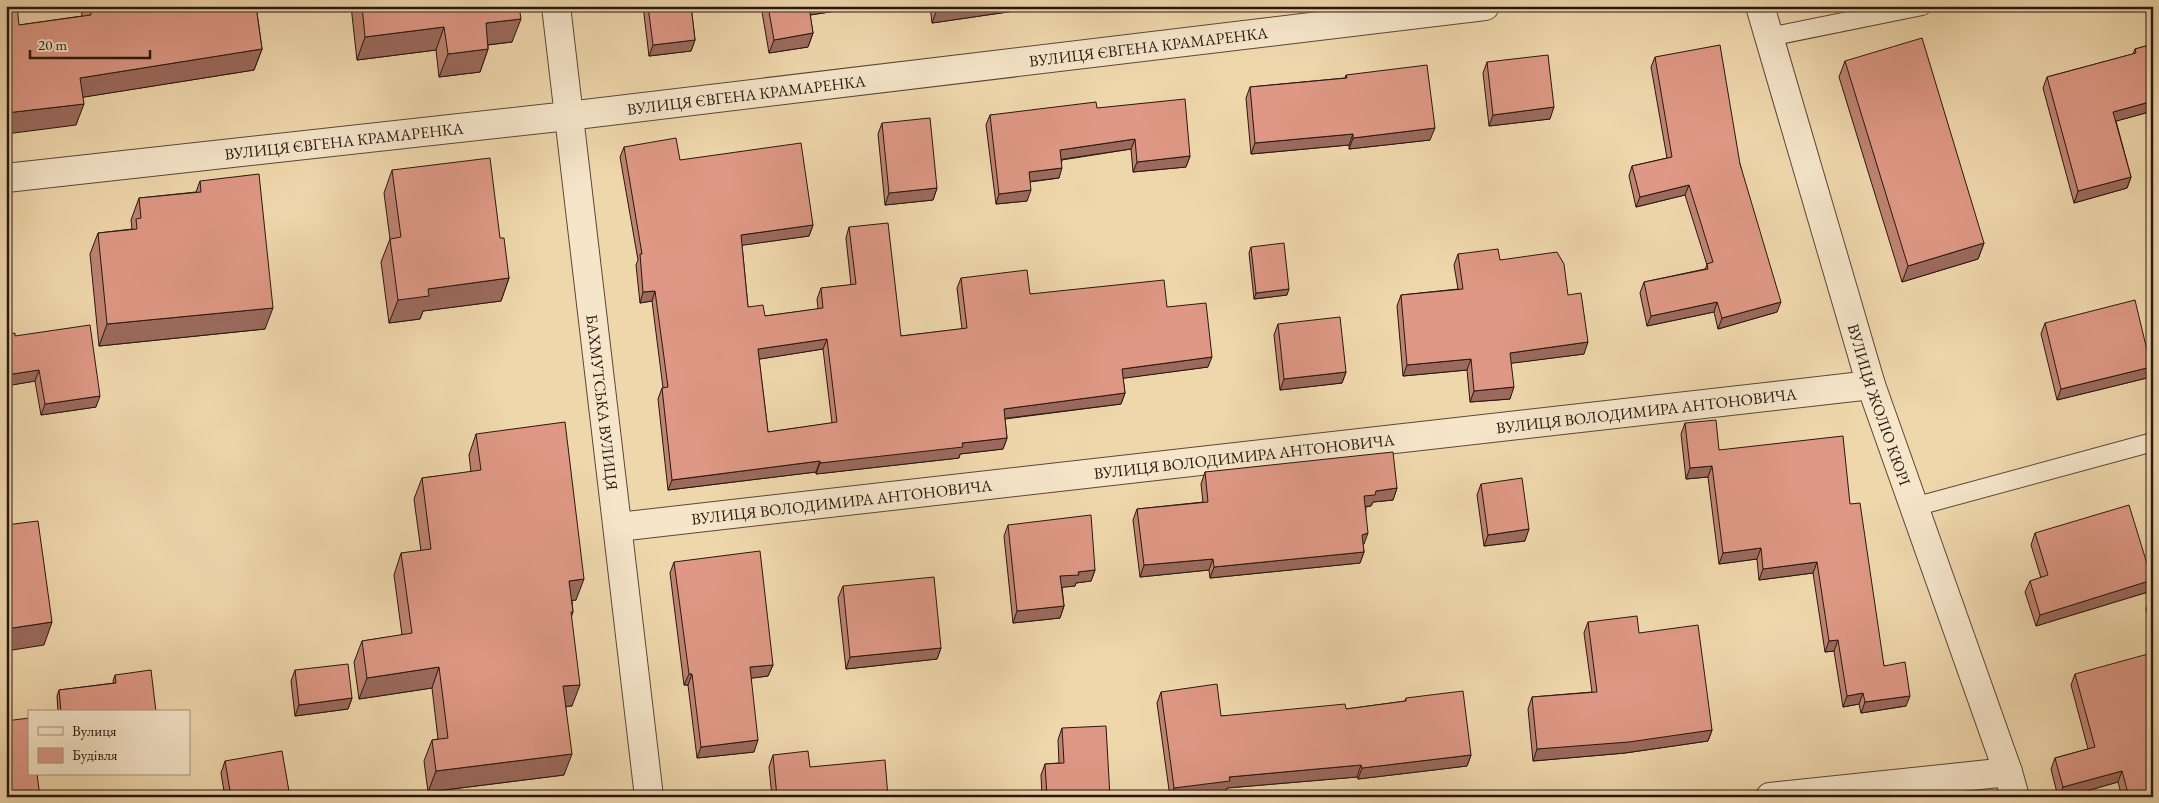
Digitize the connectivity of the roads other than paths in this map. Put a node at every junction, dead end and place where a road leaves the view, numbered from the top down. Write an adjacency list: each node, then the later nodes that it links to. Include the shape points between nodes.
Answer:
1 (556, 6): 6 (street, БАХМУТСЬКА ВУЛИЦЯ)
2 (1484, 6): 6 (street, ВУЛИЦЯ ЄВГЕНА КРАМАРЕНКА)
3 (1760, 6): 5 (street, ВУЛИЦЯ ЖОЛІО КЮРІ)
4 (1922, 6): 5 (lane)
5 (1769, 37): 8 (street, ВУЛИЦЯ ЖОЛІО КЮРІ)
6 (568, 116): 7 (street, ВУЛИЦЯ ЄВГЕНА КРАМАРЕНКА); 11 (street, БАХМУТСЬКА ВУЛИЦЯ)
7 (6, 178)
8 (1871, 385): 10 (street, ВУЛИЦЯ ЖОЛІО КЮРІ); 11 (street, ВУЛИЦЯ ВОЛОДИМИРА АНТОНОВИЧА)
9 (2153, 442): 10 (lane)
10 (1914, 507): 12 (street, ВУЛИЦЯ ЖОЛІО КЮРІ)
11 (618, 527): 13 (street, БАХМУТСЬКА ВУЛИЦЯ)
12 (2012, 784): 14 (street)
13 (649, 797)
14 (1770, 797)

